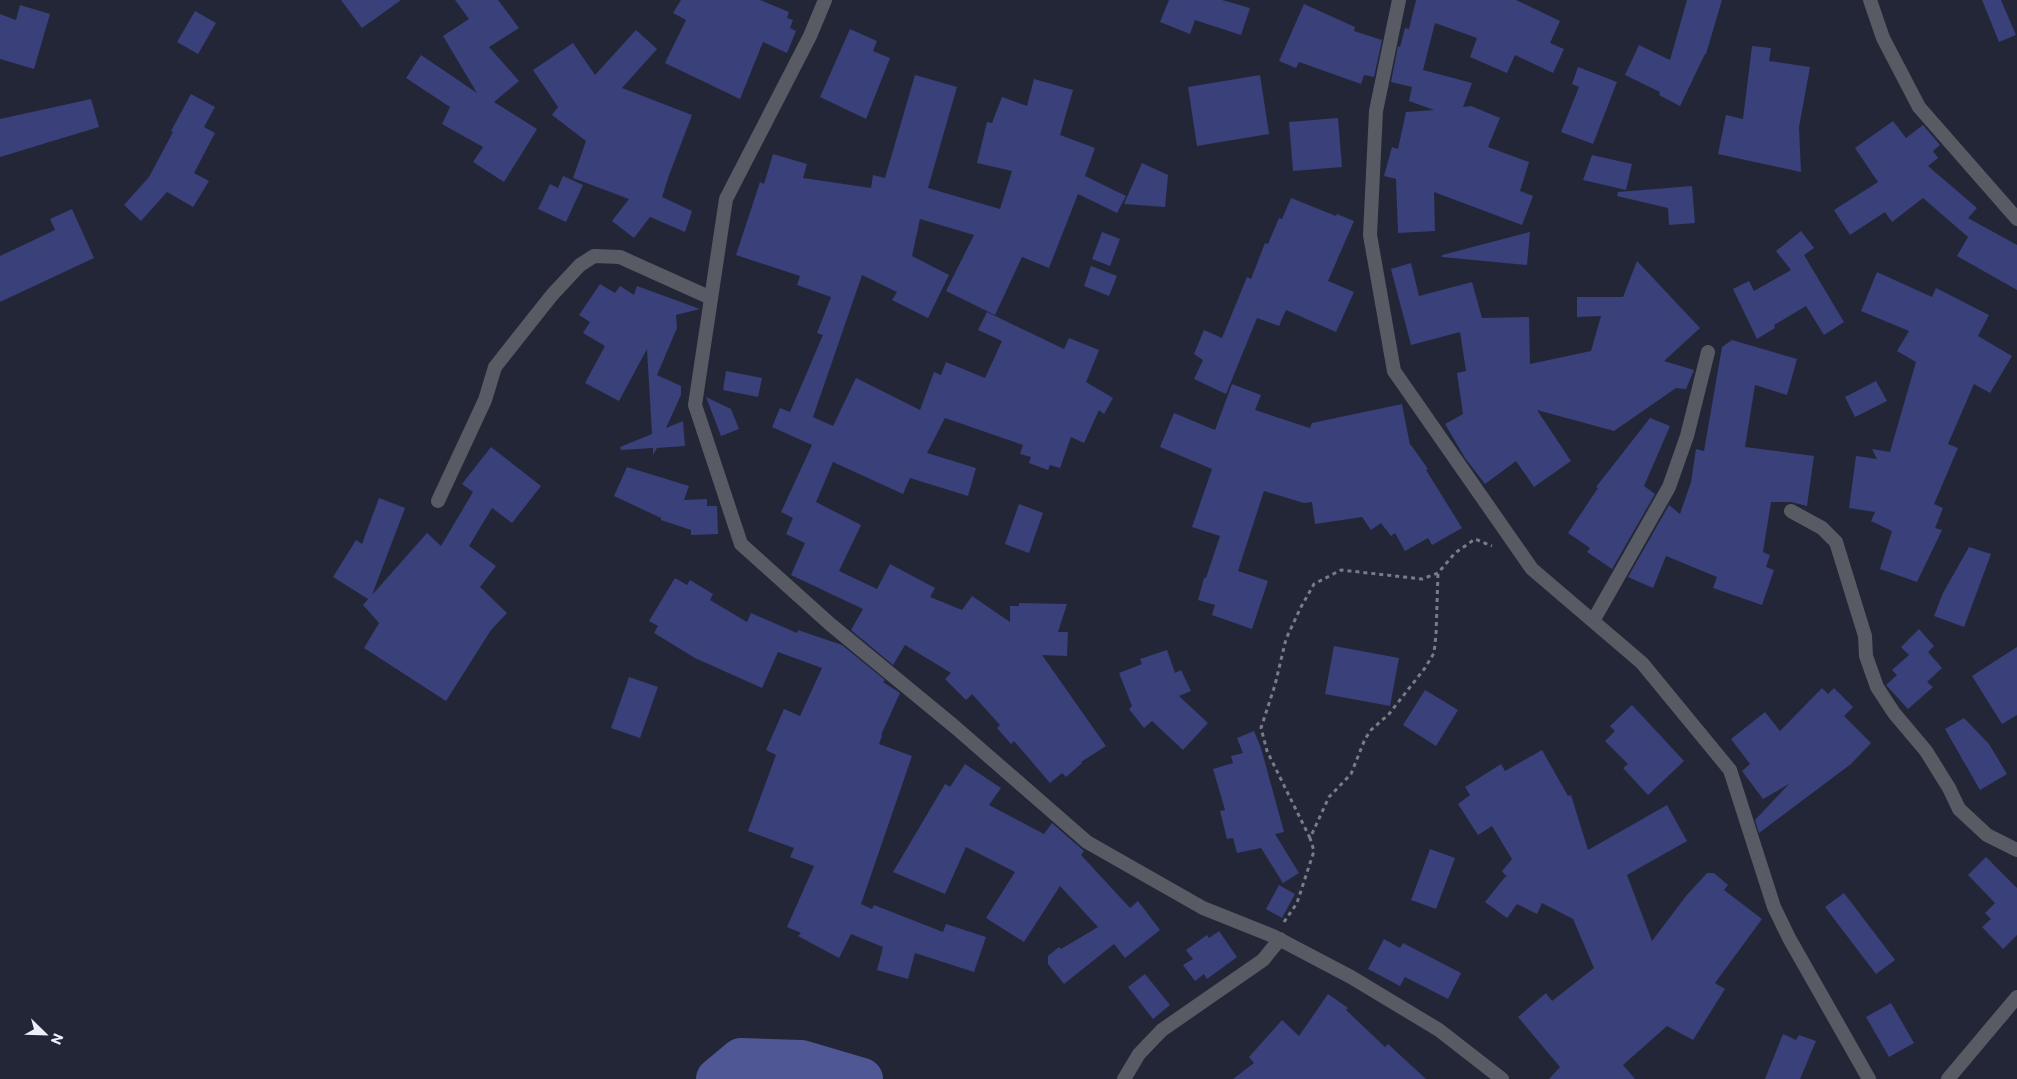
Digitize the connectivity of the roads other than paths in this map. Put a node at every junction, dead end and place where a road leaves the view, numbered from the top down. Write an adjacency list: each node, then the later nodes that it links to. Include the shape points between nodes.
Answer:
1 (825, 0): 5 (street, via 810,36 726,199)
2 (1399, 0): 9 (street, via 1376,111 1370,235 1394,370 1532,569)
3 (1870, 0): 4 (street, via 1883,38 1919,107)
4 (2017, 219)
5 (711, 298): 7 (street, via 620,257 594,256 580,265 495,367 485,400); 11 (street, via 695,405 741,544 830,624 1087,842 1204,908)
6 (1708, 352): 9 (street, via 1687,436 1668,488)
7 (438, 501)
8 (1791, 511): 10 (street, via 1822,528 1836,542 1865,636 1866,656 1878,687 1894,713 1926,751 1959,809 1987,835)
9 (1593, 621): 15 (street, via 1642,663 1730,770 1774,907)
10 (2017, 850)
11 (1276, 938): 13 (street, via 1263,960 1162,1030 1139,1054); 14 (street, via 1351,977 1439,1030)
12 (2017, 997): 16 (street)
13 (1124, 1079)
14 (1502, 1079)
15 (1869, 1079)
16 (1948, 1079)

